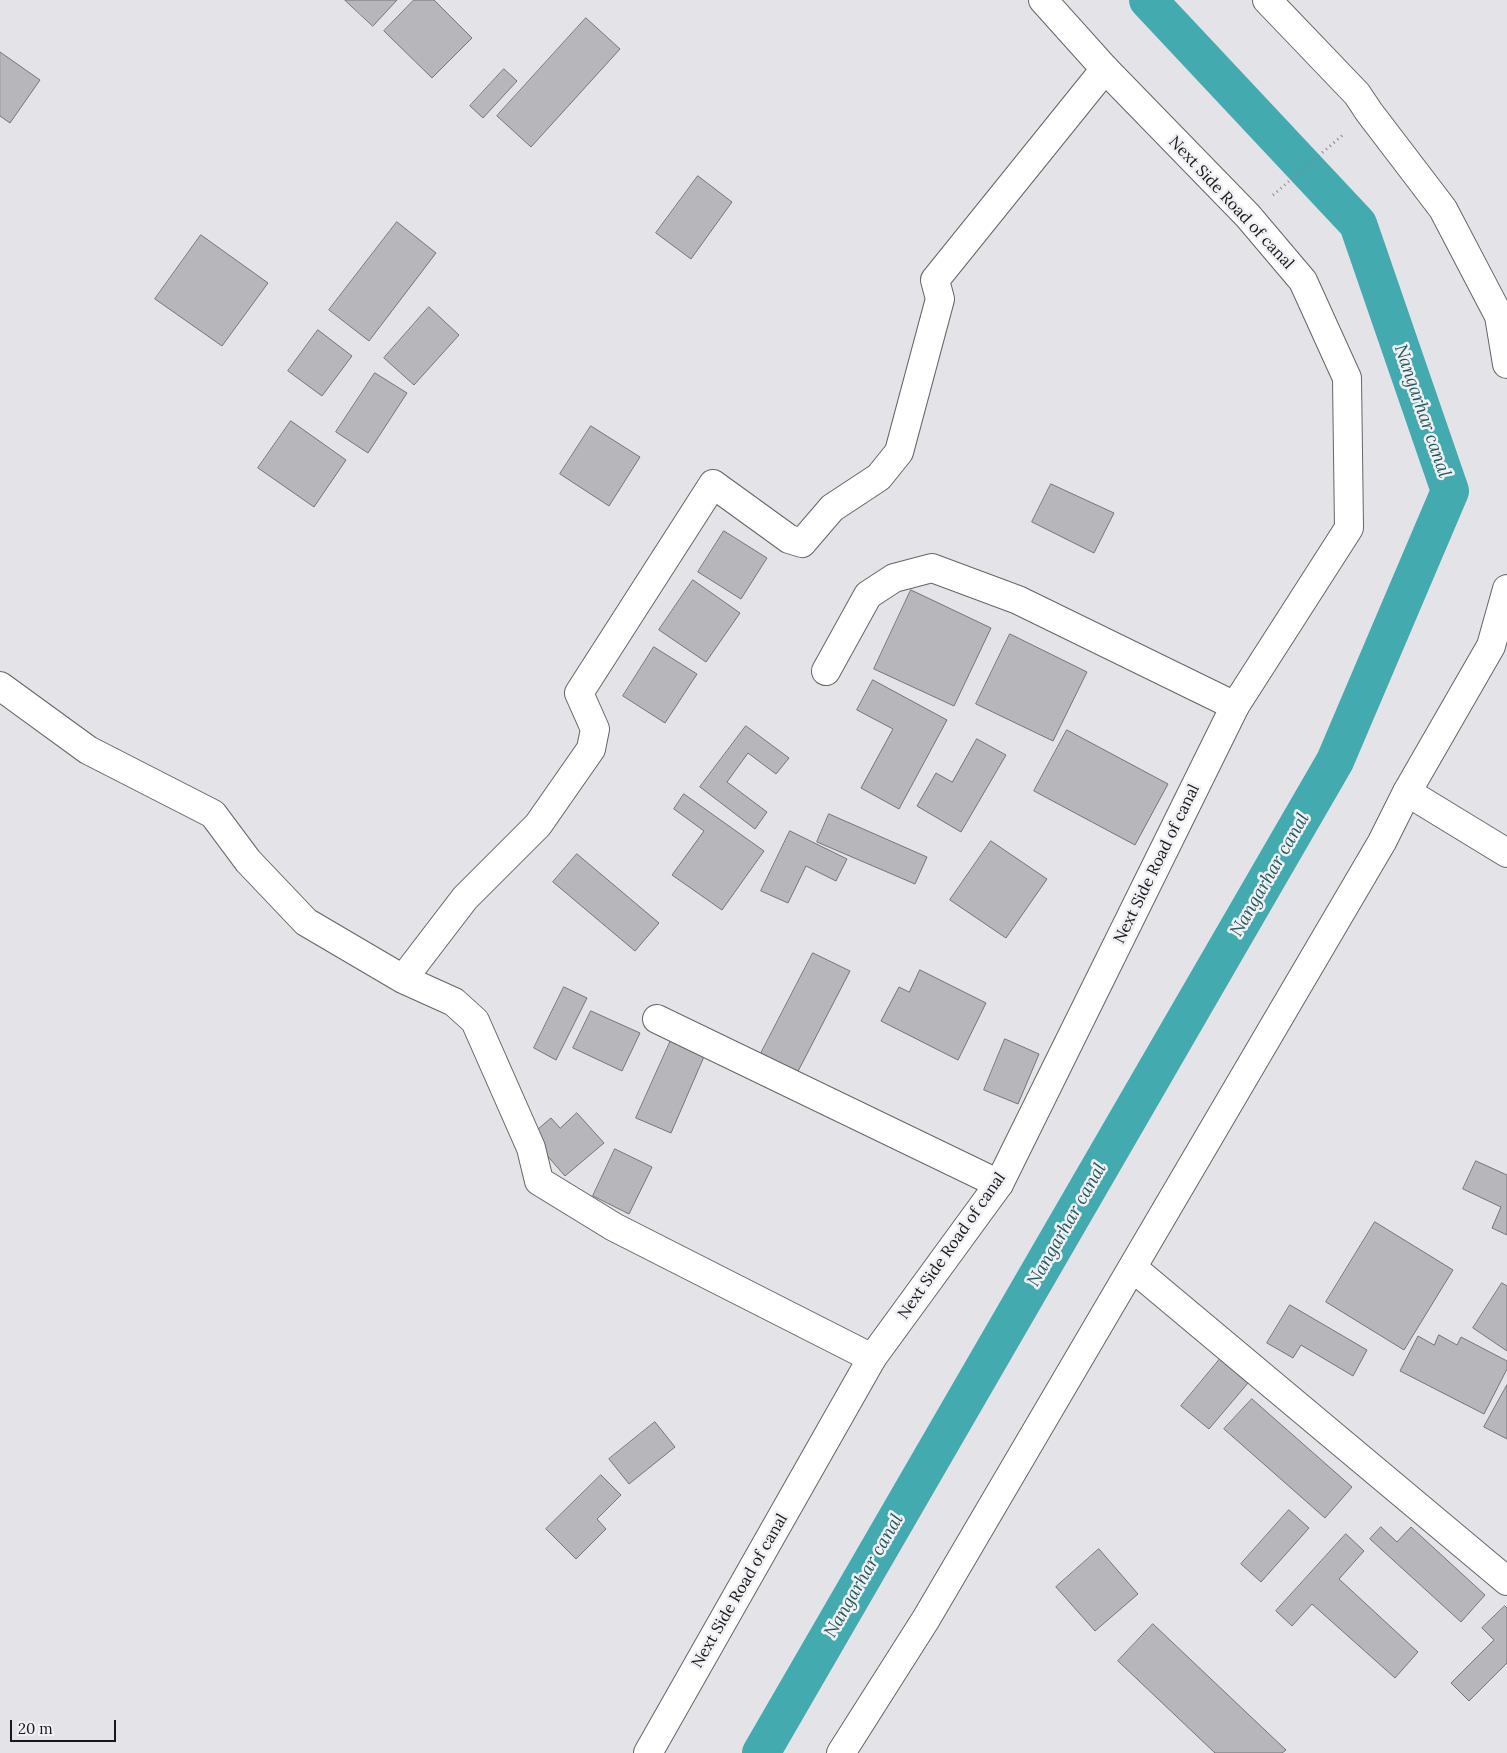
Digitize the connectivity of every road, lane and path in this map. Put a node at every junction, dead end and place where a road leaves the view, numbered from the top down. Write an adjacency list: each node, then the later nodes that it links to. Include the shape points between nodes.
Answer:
1 (1043, 0): 3 (street, Next Side Road of canal)
2 (1267, 0): 6 (street, via 1357,94 1443,209 1500,316)
3 (1105, 69): 10 (street, Next Side Road of canal, via 1248,216 1303,281 1347,378 1349,528); 13 (street, via 935,280 940,299 900,452 879,477 832,508 802,543 789,539 713,484 579,693 595,730 591,749 538,825 465,898)
4 (1346, 132): 5 (path)
5 (1267, 200)
6 (1507, 364)
7 (1507, 589): 11 (street, via 1491,646)
8 (826, 671): 10 (street, via 868,595 894,578 932,568 1018,600)
9 (0, 686): 13 (street, via 88,750 213,814 248,861 306,922)
10 (1235, 706): 15 (street, Next Side Road of canal)
11 (1406, 792): 12 (street); 16 (street, via 1382,842)
12 (1507, 853)
13 (403, 979): 17 (street, via 454,1002 475,1021 531,1148 539,1182 614,1227)
14 (657, 1019): 15 (street)
15 (999, 1184): 17 (street, Next Side Road of canal)
16 (1133, 1268): 18 (street); 20 (street, via 926,1619)
17 (872, 1358): 19 (street, Next Side Road of canal)
18 (1507, 1581)
19 (648, 1753)
20 (841, 1753)

